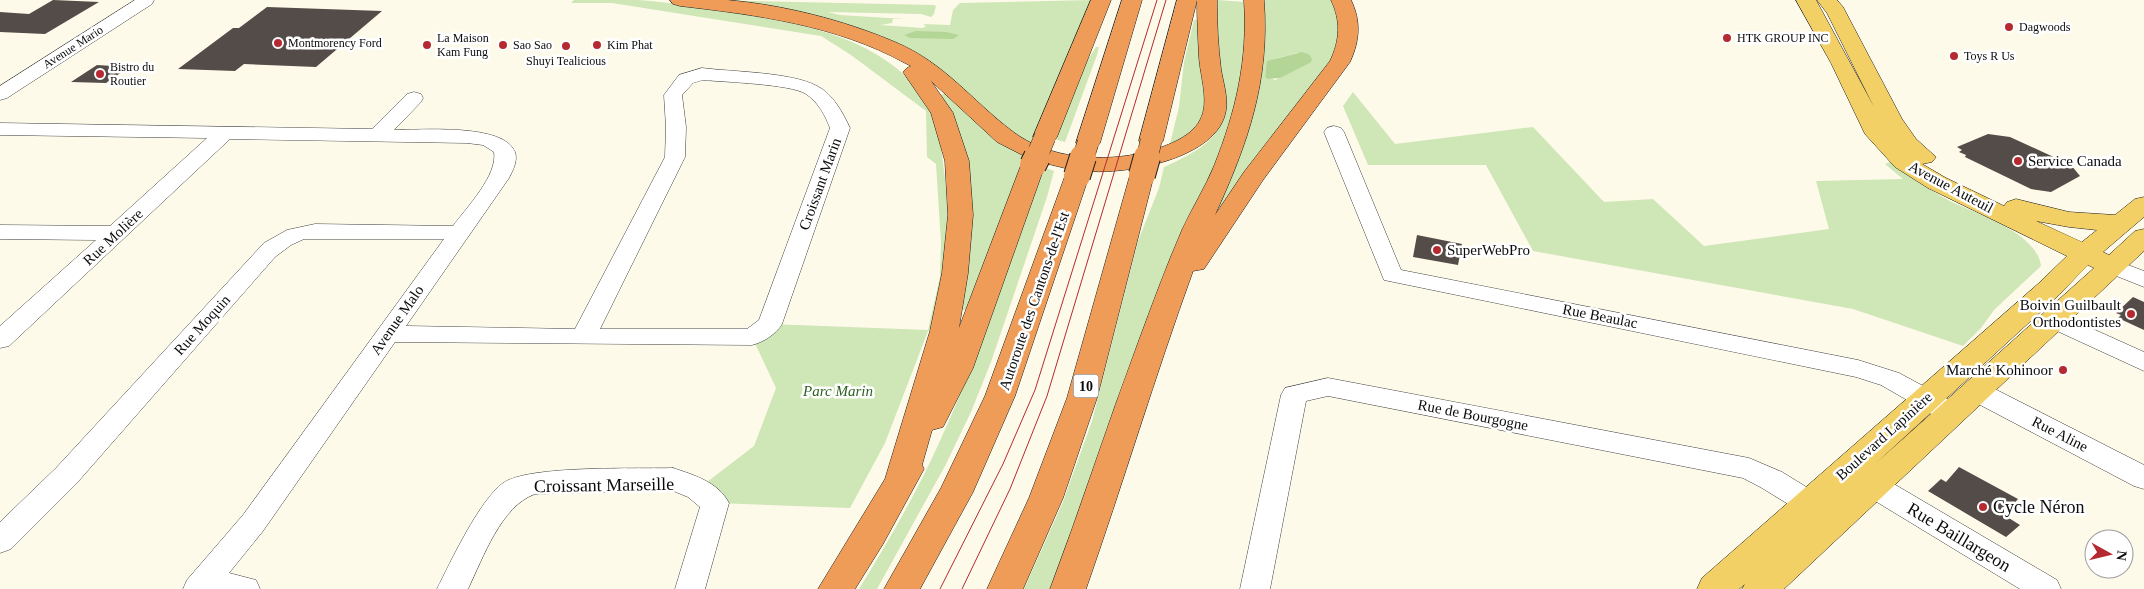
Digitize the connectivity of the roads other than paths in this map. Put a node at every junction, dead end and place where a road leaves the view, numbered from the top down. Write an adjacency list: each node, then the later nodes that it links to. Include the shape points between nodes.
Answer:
1 (146, 0): 13 (street, Avenue Mario)
2 (680, 0): 11 (highway, via 788,16)
3 (1101, 0): 12 (highway)
4 (1132, 0): 12 (highway, via 1096,35); 49 (highway, Autoroute des Cantons-de-l'Est, bridge, via 1088,143 1000,396 956,492)
5 (1187, 0): 50 (highway, 10, bridge, via 1082,398 1046,498)
6 (1207, 0): 11 (highway, via 1209,62 1215,104 1212,119 1203,132 1186,144 1127,164 1068,161 1019,146 926,67)
7 (1254, 0): 30 (highway, via 1254,64 1241,122 1225,167 1195,230)
8 (1342, 0): 30 (highway, via 1350,30 1347,48 1340,62 1233,205)
9 (1806, 0): 19 (main road, Avenue Auteuil, via 1876,134 1903,162 1937,184)
10 (1827, 0): 20 (main road, Avenue Auteuil, via 1836,11 1891,119 1908,144 1947,174)
11 (866, 38): 39 (highway, via 892,53 935,96 949,131 958,181 959,239 951,305)
12 (1074, 66): 39 (highway, bridge, via 1033,165 958,368)
13 (0, 94)
14 (414, 98): 18 (street)
15 (0, 129): 17 (street, Avenue Malo)
16 (1334, 132): 37 (street, Rue Beaulac, via 1392,275 1858,369 1890,379)
17 (226, 133): 18 (street, Avenue Malo); 24 (street, Rue Molière)
18 (378, 136): 25 (street, Avenue Malo, via 477,138 502,148 507,157 505,168)
19 (1976, 202): 27 (main road, Avenue Auteuil); 29 (main road, via 2018,228 2044,250 2053,266)
20 (2004, 203): 22 (main road, via 2070,221); 27 (main road, Avenue Auteuil)
21 (2144, 204): 22 (main road, Boulevard Lapinière)
22 (2123, 223): 27 (main road, Boulevard Lapinière)
23 (0, 232): 24 (street)
24 (116, 233): 34 (street, Rue Molière)
25 (459, 233): 32 (street, Avenue Malo); 42 (street, Rue Moquin, via 315,231 280,241 66,476)
26 (2144, 237): 27 (main road, Boulevard Lapinière)
27 (2112, 256): 28 (street, Avenue Auteuil); 29 (main road, Boulevard Lapinière); 31 (main road, Boulevard Lapinière)
28 (2144, 280)
29 (2049, 288): 37 (main road, Boulevard Lapinière)
30 (1168, 307): 51 (highway, via 1145,364)
31 (2052, 319): 35 (street); 36 (main road, Boulevard Lapinière)
32 (387, 334): 33 (street, Croissant Marin); 43 (street, Avenue Malo, via 253,523)
33 (583, 338): 33 (street, Croissant Marin, via 752,337 770,324 840,128 833,111 812,90 791,83 702,74 686,79 673,95 675,158)
34 (0, 340)
35 (2144, 362)
36 (1976, 391): 37 (main road, Boulevard Lapinière); 38 (street, Rue Aline)
37 (1938, 406): 40 (main road, Boulevard Lapinière); 41 (main road, Boulevard Lapinière)
38 (2144, 478)
39 (900, 485): 48 (highway)
40 (1872, 485): 41 (main road, Boulevard Lapinière); 53 (street, Rue Baillargeon)
41 (1822, 511): 44 (main road, Boulevard Lapinière); 52 (street, Rue de Bourgogne, via 1749,469 1328,387 1294,395)
42 (0, 541)
43 (202, 585): 45 (street)
44 (1736, 586)
45 (245, 589)
46 (452, 589): 47 (street, Croissant Marseille, via 494,510 514,490 534,483 673,479 698,489 715,502)
47 (690, 589)
48 (836, 589)
49 (902, 589)
50 (1005, 589)
51 (1068, 589)
52 (1255, 589)
53 (2046, 589)

